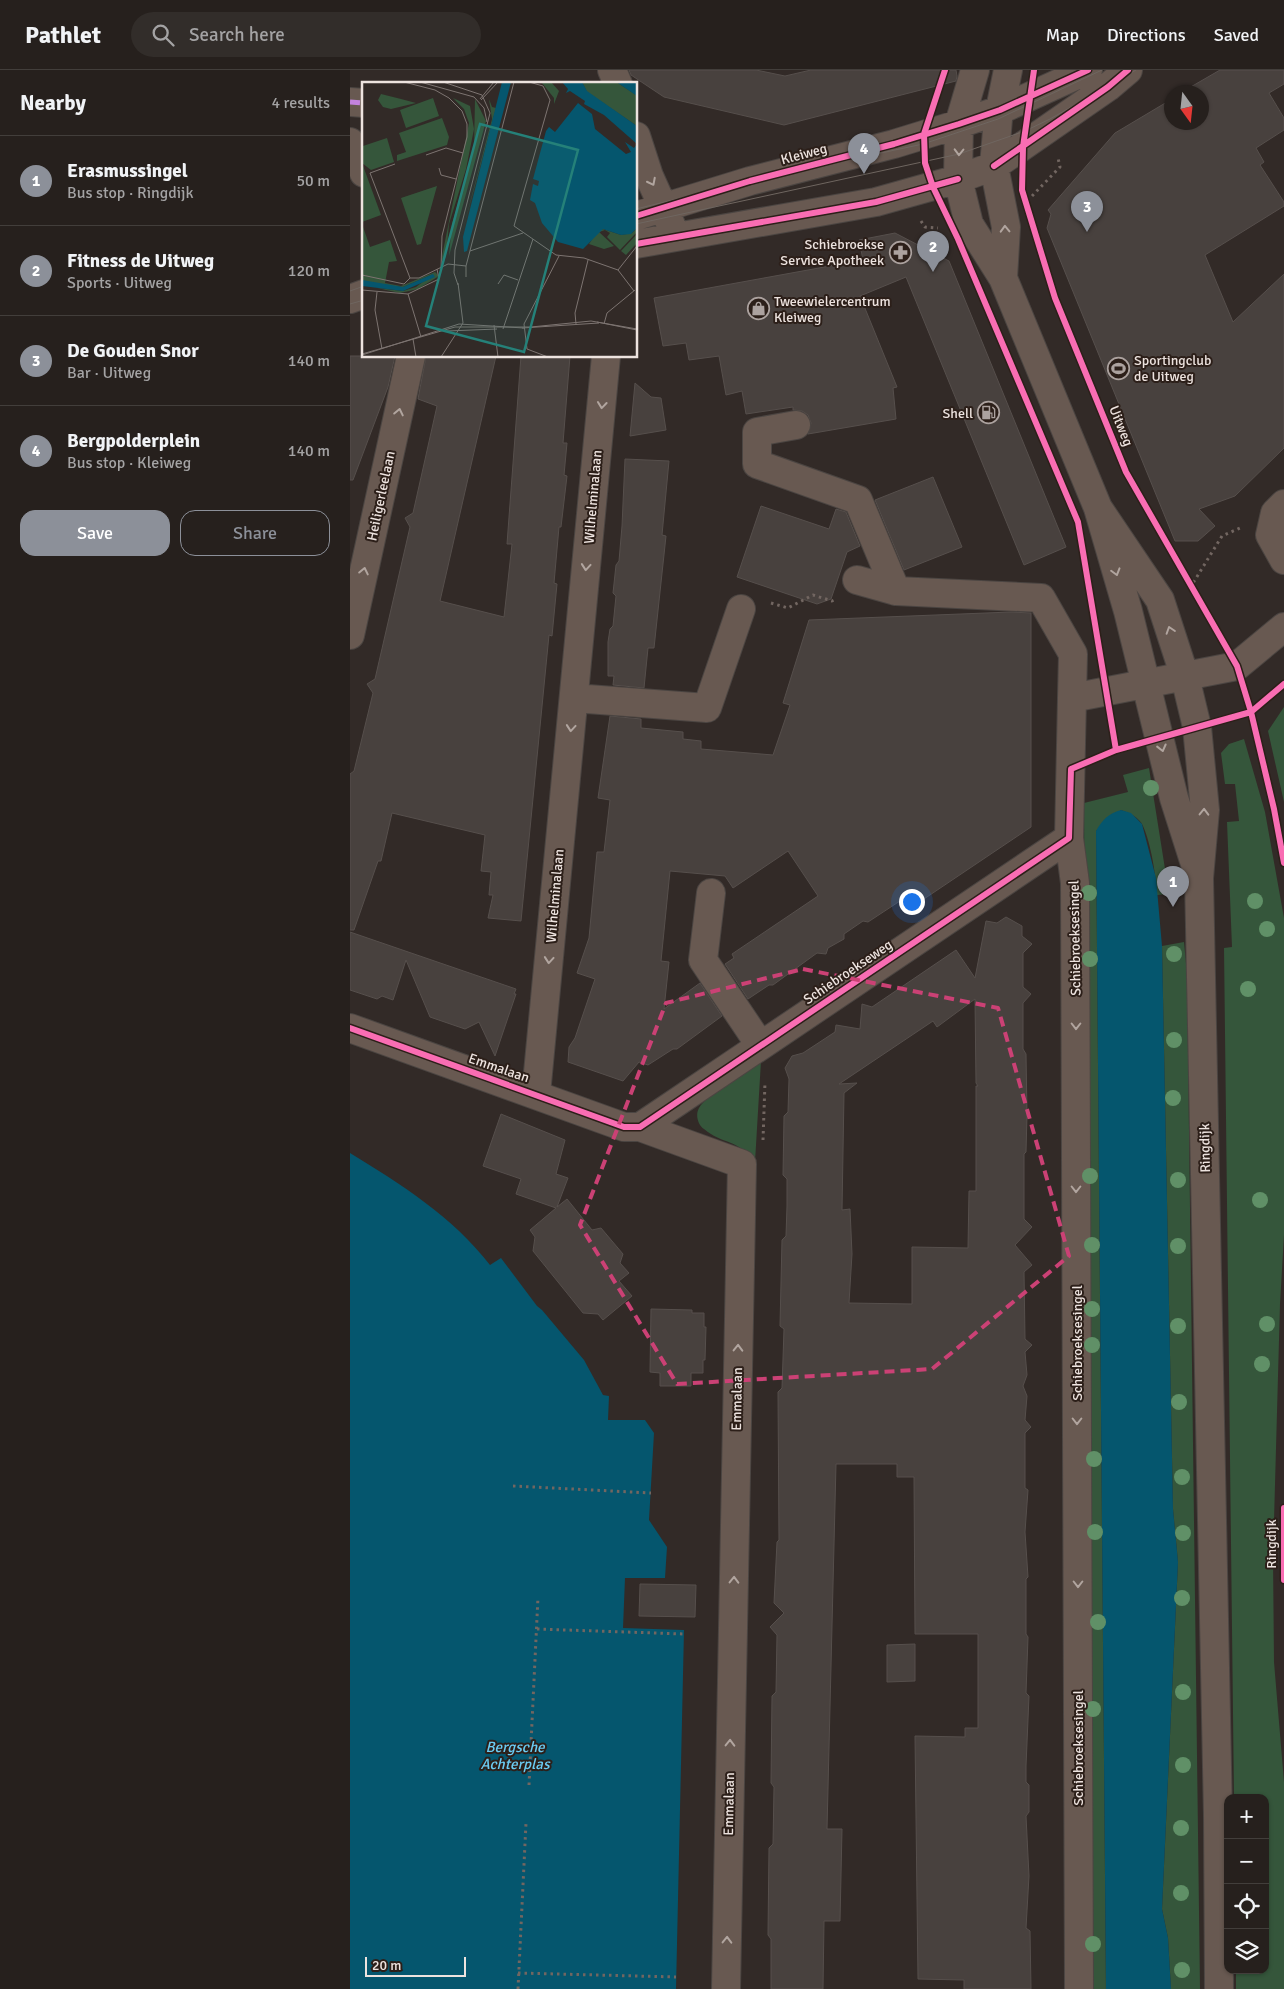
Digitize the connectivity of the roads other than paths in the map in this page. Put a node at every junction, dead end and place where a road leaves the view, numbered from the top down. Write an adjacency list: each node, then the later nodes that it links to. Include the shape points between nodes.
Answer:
1 (612, 70): 6 (street)
2 (975, 70): 8 (street)
3 (1008, 70): 7 (street)
4 (1088, 70): 7 (street, Kleiweg)
5 (1128, 70): 11 (street)
6 (617, 82)
7 (1000, 110): 8 (street, Kleiweg); 11 (street)
8 (959, 124): 13 (street, one-way to 13); 14 (street, Kleiweg, via 750,181)
9 (350, 142): 12 (street)
10 (638, 143): 14 (street, one-way to 14, via 648,176)
11 (994, 166): 13 (street); 18 (street, one-way to 11, via 1006,227)
12 (362, 169)
13 (958, 179): 16 (street, via 876,202); 18 (street, via 969,224)
14 (664, 209): 15 (street, Kleiweg); 16 (street)
15 (638, 216)
16 (676, 238): 17 (street)
17 (638, 244)
18 (1003, 278): 25 (street)
19 (362, 295): 20 (street)
20 (350, 299)
21 (411, 358): 31 (street, Heiligerleelaan, one-way to 21)
22 (606, 358): 34 (street, Wilhelminalaan, one-way to 34)
23 (796, 425): 28 (street, via 757,432 758,464 858,500)
24 (1284, 504): 26 (street, via 1275,513 1270,535)
25 (1098, 508): 32 (street, one-way to 25, via 1160,600); 33 (street, one-way to 33)
26 (1284, 560)
27 (857, 580): 28 (street)
28 (896, 591): 35 (street, via 1041,598 1073,654)
29 (741, 609): 34 (street, via 707,708)
30 (1284, 627): 32 (street, via 1237,666)
31 (350, 636)
32 (1185, 677): 33 (street); 37 (street, Ringdijk, one-way to 32, via 1205,810 1198,727)
33 (1146, 684): 35 (street); 37 (street, Ringdijk, one-way to 37, via 1174,798)
34 (574, 698): 41 (street, Wilhelminalaan, one-way to 41)
35 (1072, 698): 36 (street, Schiebroeksesingel)
36 (1069, 838): 40 (street, Schiebroekseweg); 44 (street, Schiebroeksesingel, one-way to 44, via 1075,883)
37 (1199, 878): 45 (street, Ringdijk)
38 (711, 893): 40 (street, via 703,960)
39 (350, 1028): 41 (street, Emmalaan)
40 (763, 1043): 42 (street, Schiebroekseweg)
41 (536, 1094): 42 (street, Emmalaan, via 624,1127)
42 (640, 1127): 43 (street, Emmalaan, one-way to 42, via 742,1164)
43 (726, 1989)
44 (1079, 1989)
45 (1219, 1989)

